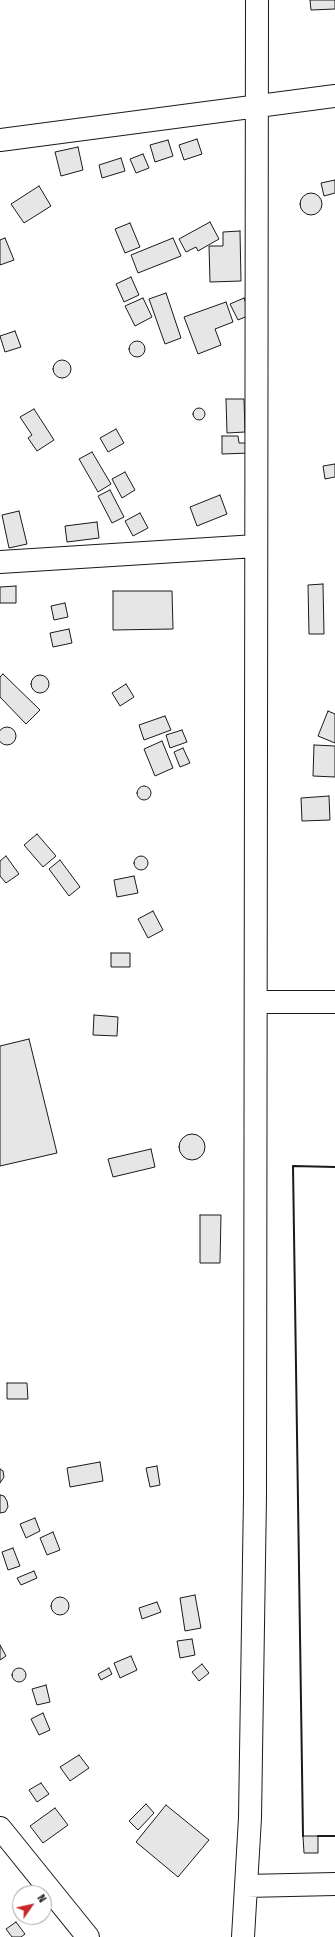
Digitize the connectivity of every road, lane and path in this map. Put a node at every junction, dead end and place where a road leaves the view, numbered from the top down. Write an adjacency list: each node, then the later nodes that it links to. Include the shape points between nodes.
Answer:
1 (257, 0): 3 (street)
2 (335, 96): 3 (street)
3 (257, 107): 4 (street); 5 (street)
4 (0, 140)
5 (256, 546): 6 (street); 7 (street)
6 (0, 562)
7 (256, 1002): 8 (street); 11 (street, via 254,1496 250,1818)
8 (335, 1002)
9 (0, 1828): 12 (street)
10 (335, 1884): 11 (street)
11 (246, 1886): 13 (street)
12 (88, 1937)
13 (243, 1937)

